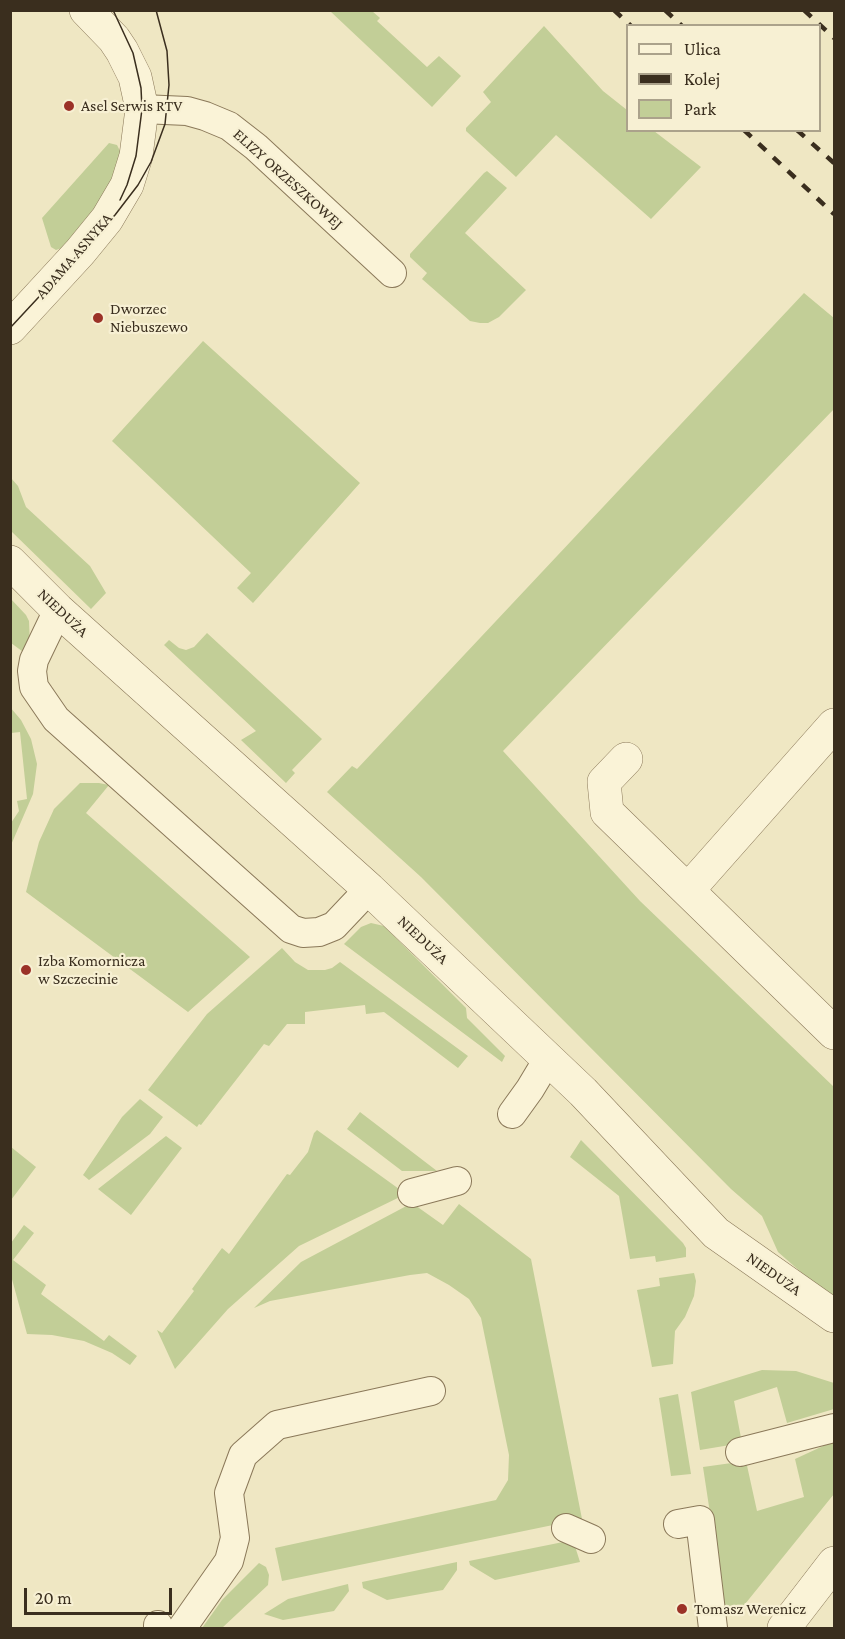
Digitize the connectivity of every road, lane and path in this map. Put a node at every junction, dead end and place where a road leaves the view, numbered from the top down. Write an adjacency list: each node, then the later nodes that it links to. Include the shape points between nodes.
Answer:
1 (86, 10): 2 (street, via 122,51 135,78)
2 (142, 109): 3 (lane, ELIZY ORZESZKOWEJ, via 196,113 229,126); 4 (street, ADAMA ASNYKA, via 134,166 113,211)
3 (392, 273)
4 (10, 328)
5 (10, 562): 6 (street, NIEDUŻA)
6 (58, 610): 9 (street, NIEDUŻA); 9 (lane, via 32,671 34,687 56,719 291,929 319,932 334,926)
7 (834, 725): 10 (street)
8 (626, 759): 10 (street, via 604,782 608,812)
9 (369, 889): 12 (street, NIEDUŻA)
10 (688, 890): 11 (street)
11 (834, 1033)
12 (548, 1059): 13 (lane); 16 (street, NIEDUŻA, via 716,1233)
13 (512, 1114)
14 (457, 1181): 15 (lane)
15 (412, 1193)
16 (834, 1316)
17 (431, 1391): 22 (lane, via 277,1425 243,1455 229,1493 235,1538 229,1561)
18 (834, 1428): 19 (lane)
19 (740, 1452)
20 (678, 1524): 23 (lane, via 700,1520)
21 (834, 1563): 24 (street)
22 (166, 1628)
23 (713, 1629)
24 (784, 1629)

